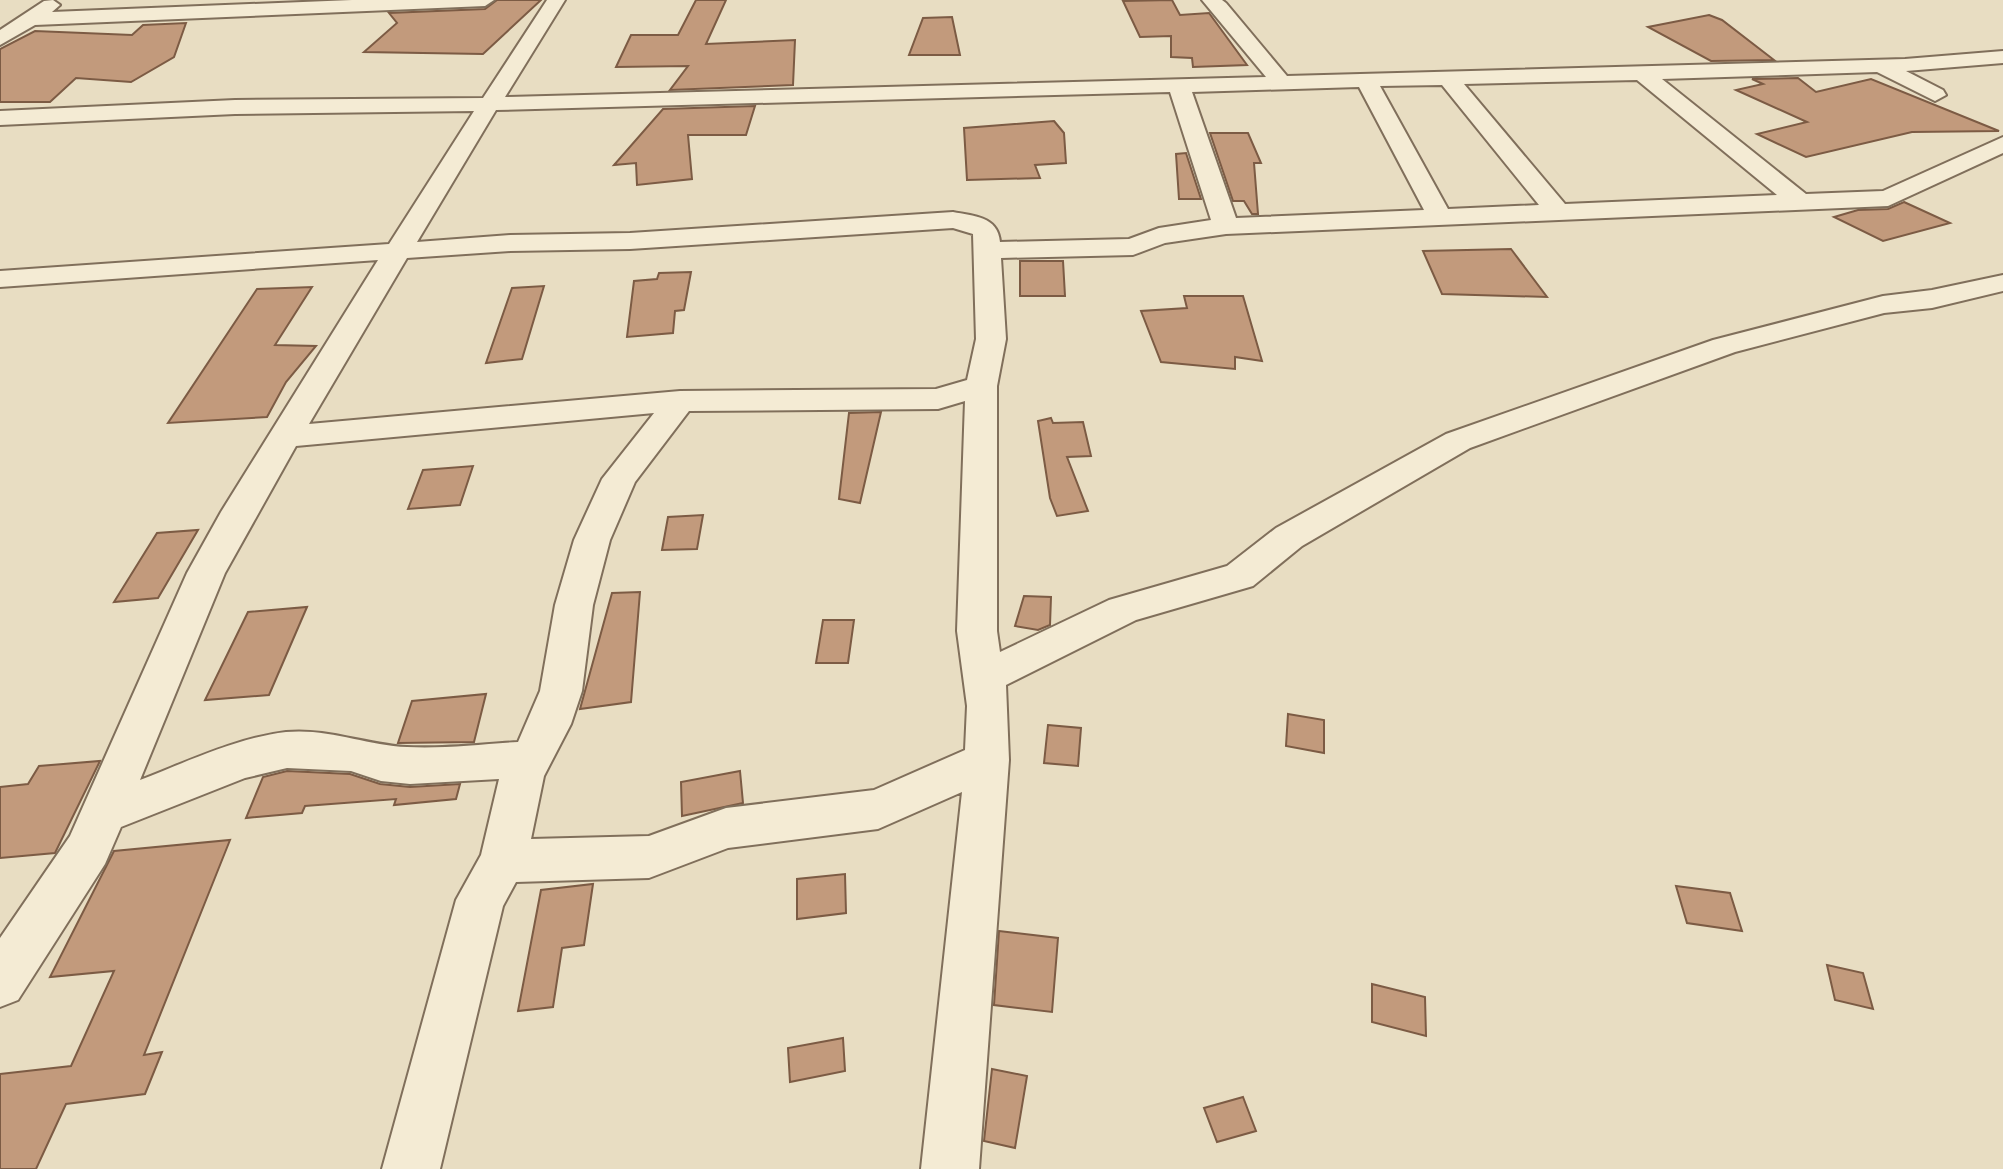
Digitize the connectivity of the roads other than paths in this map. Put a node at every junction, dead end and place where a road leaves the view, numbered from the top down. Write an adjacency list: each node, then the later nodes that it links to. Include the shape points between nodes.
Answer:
1 (59, 0): 5 (street)
2 (485, 0): 5 (street)
3 (556, 0): 15 (street)
4 (1211, 0): 12 (street)
5 (30, 19): 6 (street)
6 (0, 39)
7 (2003, 57): 8 (street)
8 (1881, 66): 9 (street); 14 (street)
9 (1643, 74): 10 (street); 18 (street)
10 (1447, 77): 11 (street); 19 (street)
11 (1365, 79): 12 (street); 20 (street)
12 (1280, 81): 13 (street)
13 (1179, 86): 15 (street); 21 (street)
14 (1935, 95)
15 (490, 104): 16 (street, via 235,107); 23 (street)
16 (0, 118)
17 (2003, 144): 18 (street, via 1888,198)
18 (1802, 203): 19 (street)
19 (1557, 211): 20 (street)
20 (1439, 215): 21 (street)
21 (1226, 226): 22 (street, via 1159,236 1133,247)
22 (990, 250): 23 (street, via 986,232 978,225 953,220); 26 (street, via 991,339)
23 (397, 253): 24 (street); 28 (street)
24 (0, 279)
25 (2003, 283): 29 (street, via 1883,305 1724,346 1458,441 1289,537 1240,576 1123,610)
26 (981, 386): 27 (street, via 920,400); 29 (street, via 977,631)
27 (680, 401): 28 (street); 30 (street, via 619,479 592,540 574,605 561,691)
28 (284, 437): 32 (street, via 206,573)
29 (983, 678): 31 (street)
30 (531, 759): 32 (street, via 410,766 351,753 287,750 240,761); 33 (street, via 522,775)
31 (987, 760): 33 (street, via 878,809 726,828 649,857); 36 (street)
32 (104, 813): 34 (street, via 88,849)
33 (503, 861): 35 (street, via 480,900)
34 (4, 966)
35 (411, 1169)
36 (950, 1169)

